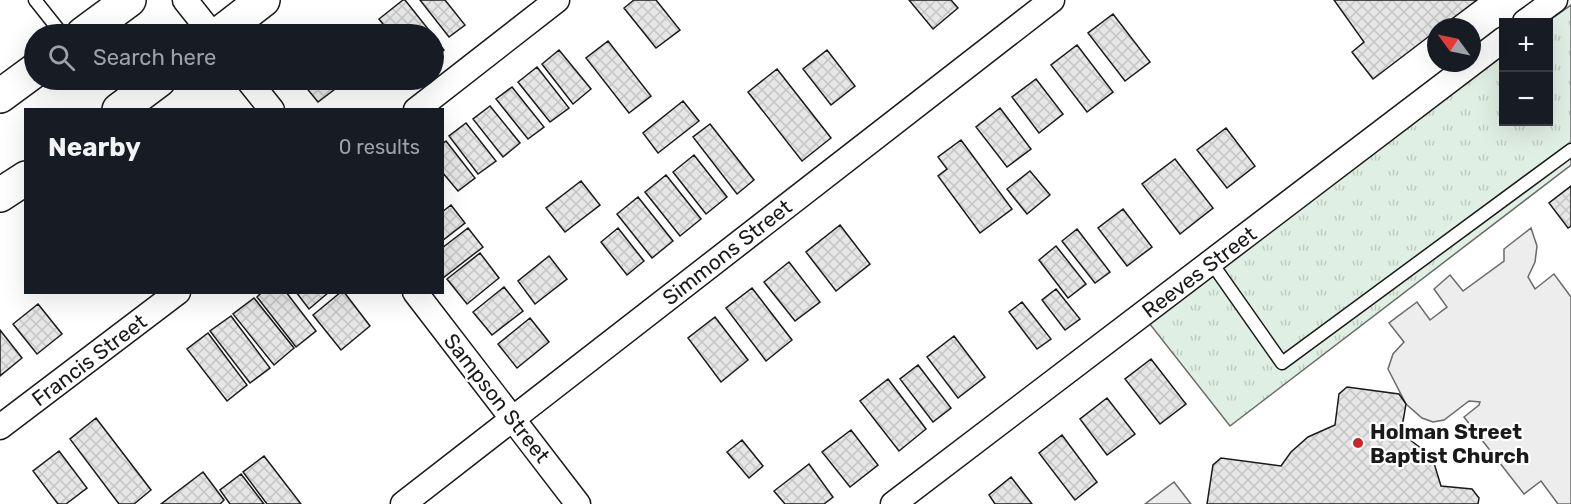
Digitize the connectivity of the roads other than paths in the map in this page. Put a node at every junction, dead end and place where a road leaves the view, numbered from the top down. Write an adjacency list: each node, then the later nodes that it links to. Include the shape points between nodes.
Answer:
1 (35, 0): 9 (lane)
2 (129, 0): 10 (main road)
3 (185, 0): 11 (street)
4 (263, 0): 12 (main road)
5 (557, 0): 15 (street)
6 (1052, 0): 29 (street, Simmons Street)
7 (1555, 0): 8 (street)
8 (1531, 18)
9 (54, 24)
10 (97, 24)
11 (204, 24)
12 (232, 24)
13 (1499, 42): 26 (street, Reeves Street)
14 (24, 78): 19 (main road)
15 (444, 88)
16 (146, 90): 20 (main road)
17 (256, 90): 21 (street)
18 (442, 90): 22 (street)
19 (0, 96)
20 (122, 108)
21 (270, 108)
22 (419, 108)
23 (1571, 150): 26 (lane, via 1282,363)
24 (24, 179): 25 (main road)
25 (0, 195)
26 (1211, 262): 33 (street, Reeves Street)
27 (175, 294): 30 (street, Francis Street)
28 (417, 294): 29 (street, Sampson Street)
29 (513, 418): 31 (street, Simmons Street); 32 (street, Sampson Street)
30 (0, 428)
31 (403, 504)
32 (578, 504)
33 (893, 504)

